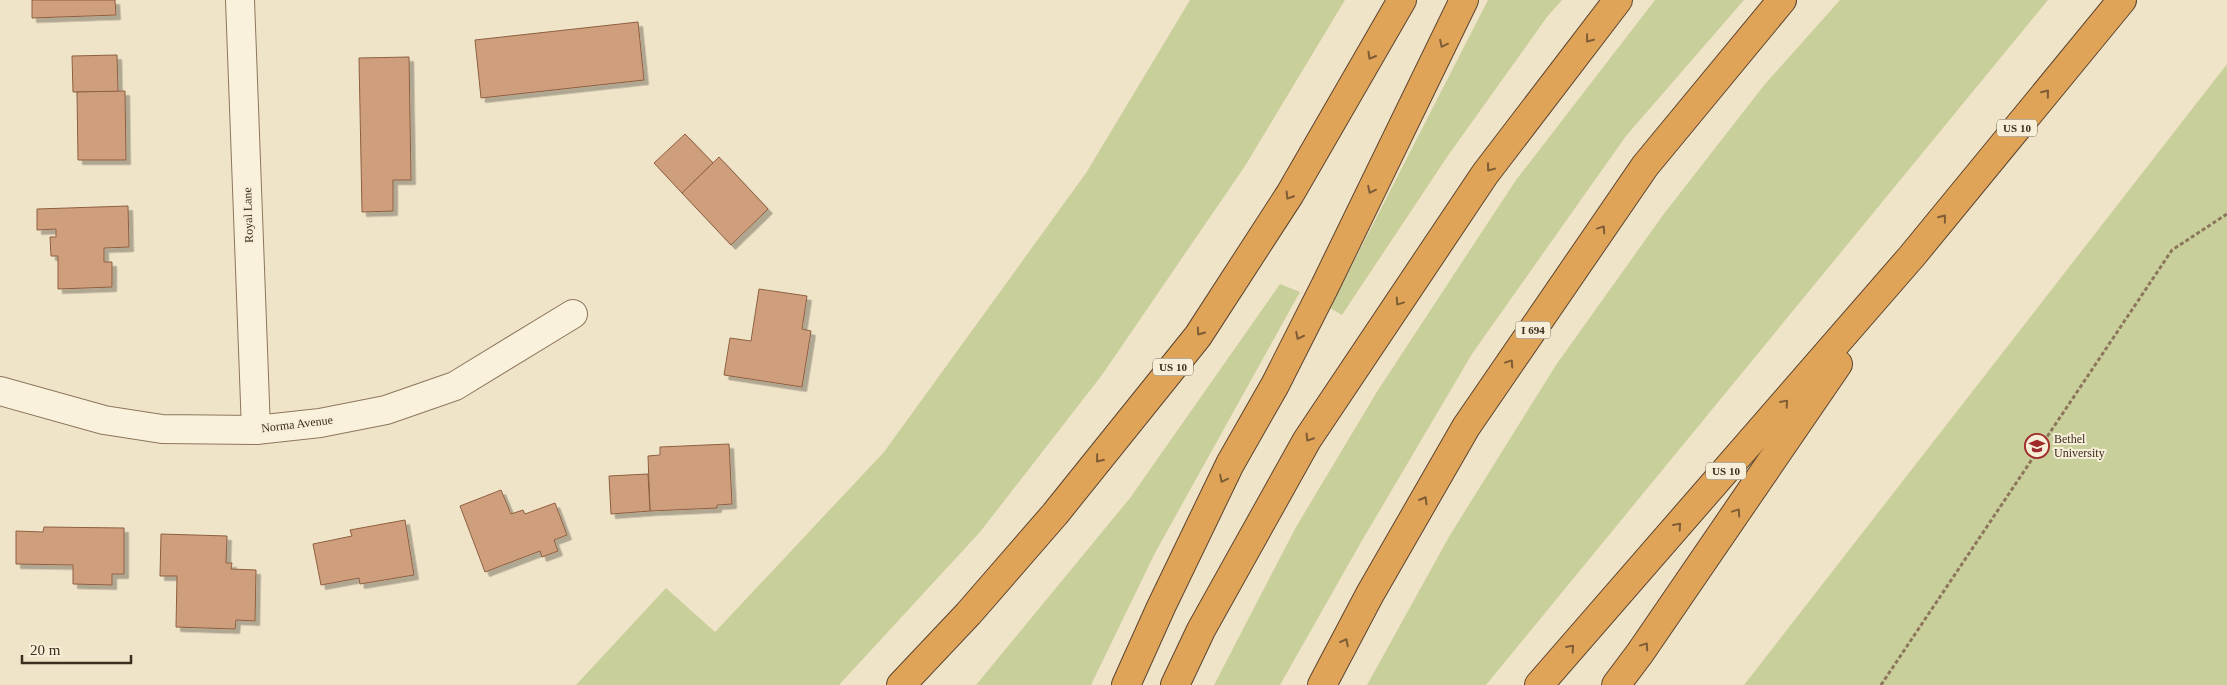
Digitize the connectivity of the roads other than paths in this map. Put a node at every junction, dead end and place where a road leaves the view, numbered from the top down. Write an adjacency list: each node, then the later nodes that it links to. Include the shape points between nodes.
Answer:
1 (240, 0): 10 (street, Royal Lane)
2 (1402, 0): 11 (highway, US 10, one-way to 11, via 1290,194 1198,336 1055,514)
3 (1464, 0): 12 (highway, one-way to 12, via 1320,295 1230,464)
4 (1618, 0): 13 (highway, one-way to 13, via 1485,174 1308,440 1201,630)
5 (1782, 0): 14 (highway, I 694, one-way to 5, via 1466,427 1645,166)
6 (2122, 0): 7 (highway, US 10, one-way to 6)
7 (1912, 256): 15 (highway, US 10, one-way to 7); 16 (highway, one-way to 7)
8 (573, 314): 10 (street, Norma Avenue, via 455,386 386,410 320,423)
9 (0, 391): 10 (street, Norma Avenue, via 104,420 162,428)
10 (256, 430)
11 (901, 685)
12 (1126, 685)
13 (1175, 685)
14 (1322, 685)
15 (1539, 685)
16 (1616, 685)

